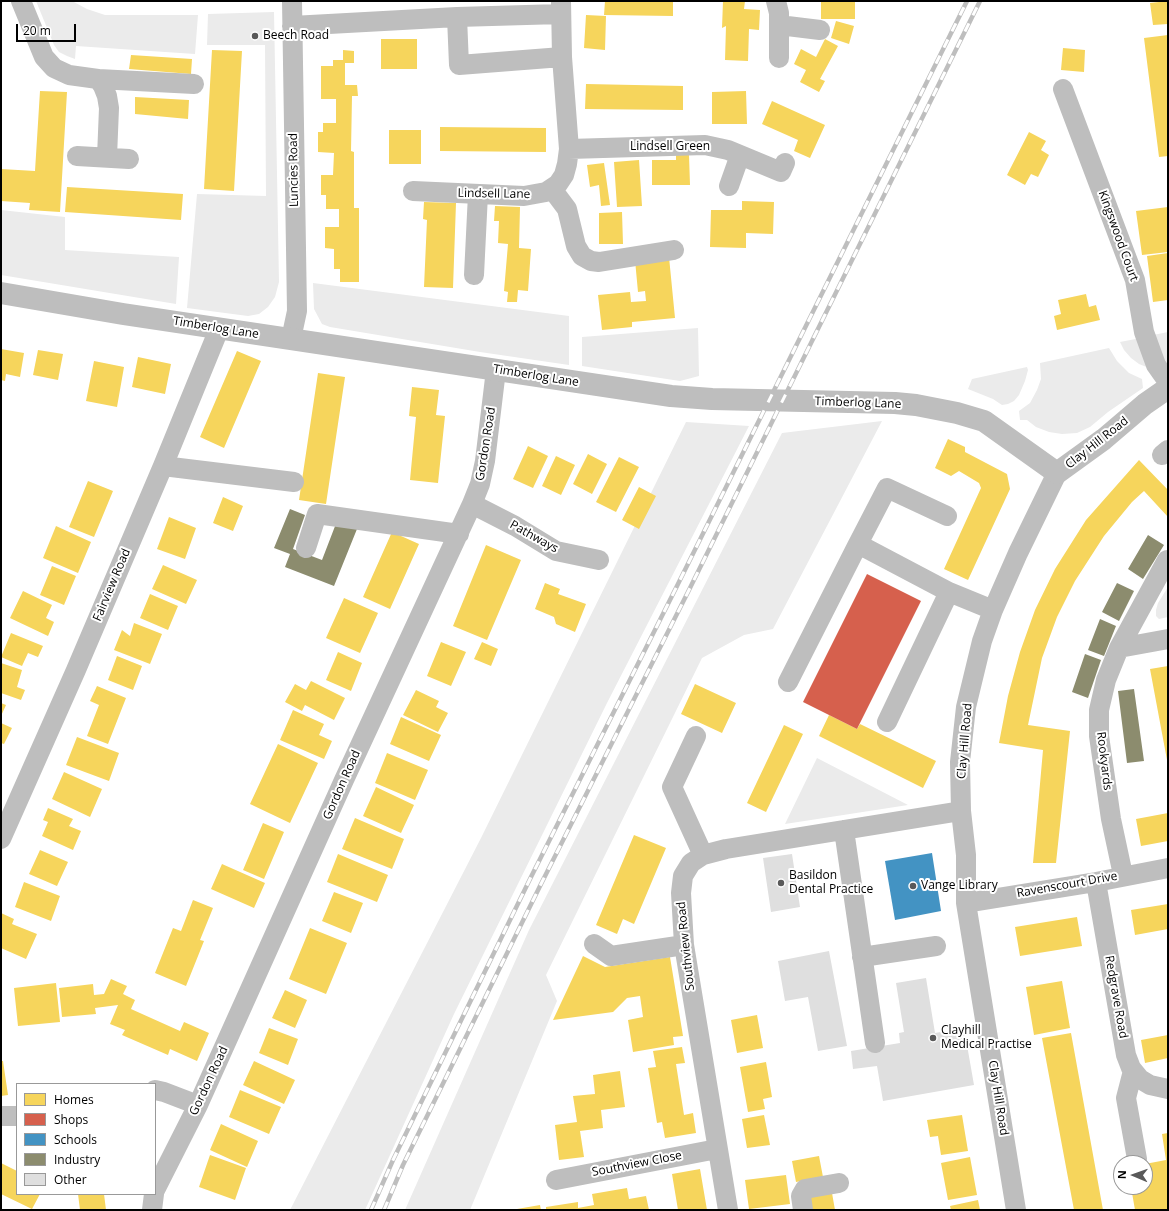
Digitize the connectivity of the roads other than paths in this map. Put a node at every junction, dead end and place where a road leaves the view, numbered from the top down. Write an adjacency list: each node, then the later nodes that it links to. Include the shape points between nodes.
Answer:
1 (21, 1): 11 (street, via 44,57 54,68 69,76)
2 (292, 1): 6 (street, Luncies Road)
3 (776, 1): 7 (street)
4 (561, 7): 5 (street); 9 (street)
5 (457, 17): 6 (street); 9 (street, via 459,65)
6 (292, 26): 28 (street, Luncies Road, via 296,311)
7 (779, 26): 8 (street); 10 (street)
8 (820, 30)
9 (562, 57): 14 (street)
10 (779, 58)
11 (98, 79): 12 (street); 17 (street, via 107,96 109,108)
12 (194, 84)
13 (1064, 89): 30 (street, Kingswood Court, via 1135,280 1144,332 1156,365)
14 (569, 149): 15 (street, Lindsell Green, via 705,145); 21 (street, via 564,175)
15 (740, 155): 19 (street, Lindsell Green, via 781,172); 20 (street)
16 (77, 156): 17 (street)
17 (107, 157): 18 (street)
18 (129, 159)
19 (785, 163)
20 (729, 186)
21 (552, 189): 23 (street, Lindsell Lane, via 524,196); 24 (street, via 567,209 576,246 582,256 591,261 599,262)
22 (413, 191): 23 (street, Lindsell Lane)
23 (478, 194): 25 (street)
24 (674, 250)
25 (474, 275)
26 (1, 293): 27 (main road, Timberlog Lane)
27 (219, 329): 28 (main road, Timberlog Lane); 32 (street, Fairview Road)
28 (291, 339): 29 (main road, Timberlog Lane)
29 (496, 370): 33 (main road, Timberlog Lane, via 671,396 858,402 916,406 957,413 984,421); 35 (street, Gordon Road, via 485,461)
30 (1168, 382)
31 (1168, 388): 33 (main road, Clay Hill Road)
32 (163, 466): 34 (street); 51 (street, Fairview Road)
33 (1057, 473): 43 (street, Clay Hill Road)
34 (294, 482)
35 (472, 504): 37 (street, Gordon Road); 40 (street, Pathways, via 556,551)
36 (947, 516): 38 (street, via 887,488)
37 (459, 534): 39 (street, via 317,514); 65 (street, Gordon Road, via 344,780)
38 (858, 544): 42 (street); 46 (street)
39 (306, 548)
40 (598, 560)
41 (1167, 560): 45 (street, Rookyards)
42 (949, 592): 43 (street); 47 (street)
43 (993, 610): 49 (street, Clay Hill Road, via 982,641 966,707 960,762)
44 (1168, 638): 45 (street)
45 (1119, 648): 54 (street, Rookyards, via 1106,680 1099,710 1099,736 1111,819)
46 (788, 682)
47 (887, 722)
48 (696, 736): 52 (street, via 672,787)
49 (962, 812): 50 (street, Southview Road); 56 (street, Clay Hill Road, via 966,855)
50 (844, 830): 52 (street, Southview Road); 60 (street)
51 (1, 839)
52 (702, 855): 58 (street, Southview Road, via 690,863 683,876 681,893)
53 (1168, 868): 54 (street, Ravenscourt Drive)
54 (1123, 875): 55 (street, Ravenscourt Drive)
55 (1096, 882): 56 (street, Ravenscourt Drive); 62 (street, Redgrave Road, via 1126,1055)
56 (966, 902): 77 (street, Clay Hill Road)
57 (594, 944): 58 (street, via 611,956)
58 (684, 945): 68 (street, Southview Road)
59 (936, 946): 60 (street)
60 (862, 957): 61 (street)
61 (875, 1043)
62 (1133, 1071): 63 (street, Redgrave Road, via 1150,1086); 69 (street, via 1126,1098)
63 (1168, 1089)
64 (156, 1090): 65 (street)
65 (198, 1105): 72 (street, Gordon Road)
66 (1, 1116): 67 (street)
67 (16, 1116)
68 (717, 1149): 70 (street, Southview Close); 75 (street, Southview Road)
69 (1136, 1155)
70 (556, 1180)
71 (839, 1183): 76 (street, via 804,1189 801,1196)
72 (156, 1188)
73 (154, 1195): 74 (street)
74 (152, 1210)
75 (728, 1210)
76 (803, 1210)
77 (1016, 1210)

